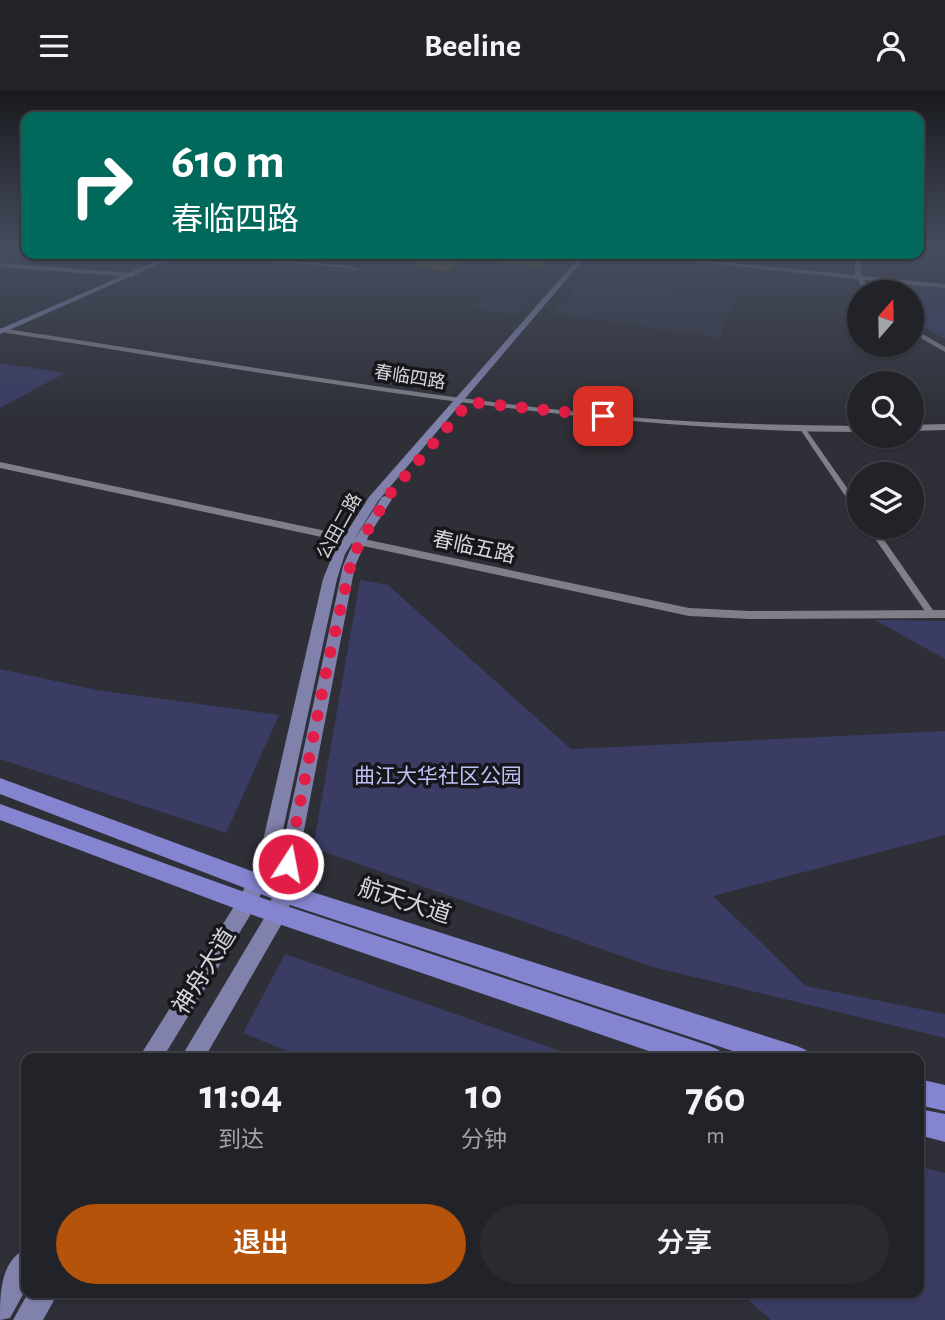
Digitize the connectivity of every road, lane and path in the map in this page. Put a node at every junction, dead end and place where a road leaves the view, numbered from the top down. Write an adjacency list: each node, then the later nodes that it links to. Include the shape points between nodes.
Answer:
1 (55, 305): 5 (main road)
2 (61, 305): 5 (main road)
3 (542, 305): 8 (main road, 公田二路)
4 (548, 305): 8 (main road, 公田二路)
5 (1, 331): 8 (street, 春临四路)
6 (924, 335): 7 (street)
7 (945, 348)
8 (461, 404): 11 (street, 春临四路, via 652,424); 16 (main road, 公田二路)
9 (945, 429): 10 (street)
10 (924, 430)
11 (804, 431): 12 (street, 春临四路); 15 (street)
12 (847, 431)
13 (0, 459): 16 (street, 春临五路)
14 (0, 465): 16 (street, 春临五路)
15 (847, 493)
16 (355, 538): 19 (street, 春临五路, via 689,612); 23 (main road, 公田二路, via 330,579 268,859); 24 (main road, 公田二路)
17 (879, 539): 19 (street)
18 (945, 606): 19 (street, 春临五路)
19 (929, 611): 20 (street, 春临五路)
20 (945, 614)
21 (0, 786): 23 (main road, 航天大道)
22 (0, 811): 23 (main road, 航天大道)
23 (253, 893): 24 (main road, 航天大道); 25 (main road, 神舟大道)
24 (281, 903): 26 (main road, 神舟大道); 27 (main road, 航天大道); 28 (main road, 航天大道)
25 (153, 1053)
26 (194, 1053)
27 (694, 1053)
28 (777, 1053)
29 (924, 1093): 30 (main road)
30 (945, 1098)
31 (924, 1123): 32 (main road)
32 (945, 1128)
33 (21, 1272): 35 (main road)
34 (41, 1298): 36 (main road)
35 (0, 1308)
36 (27, 1320)

